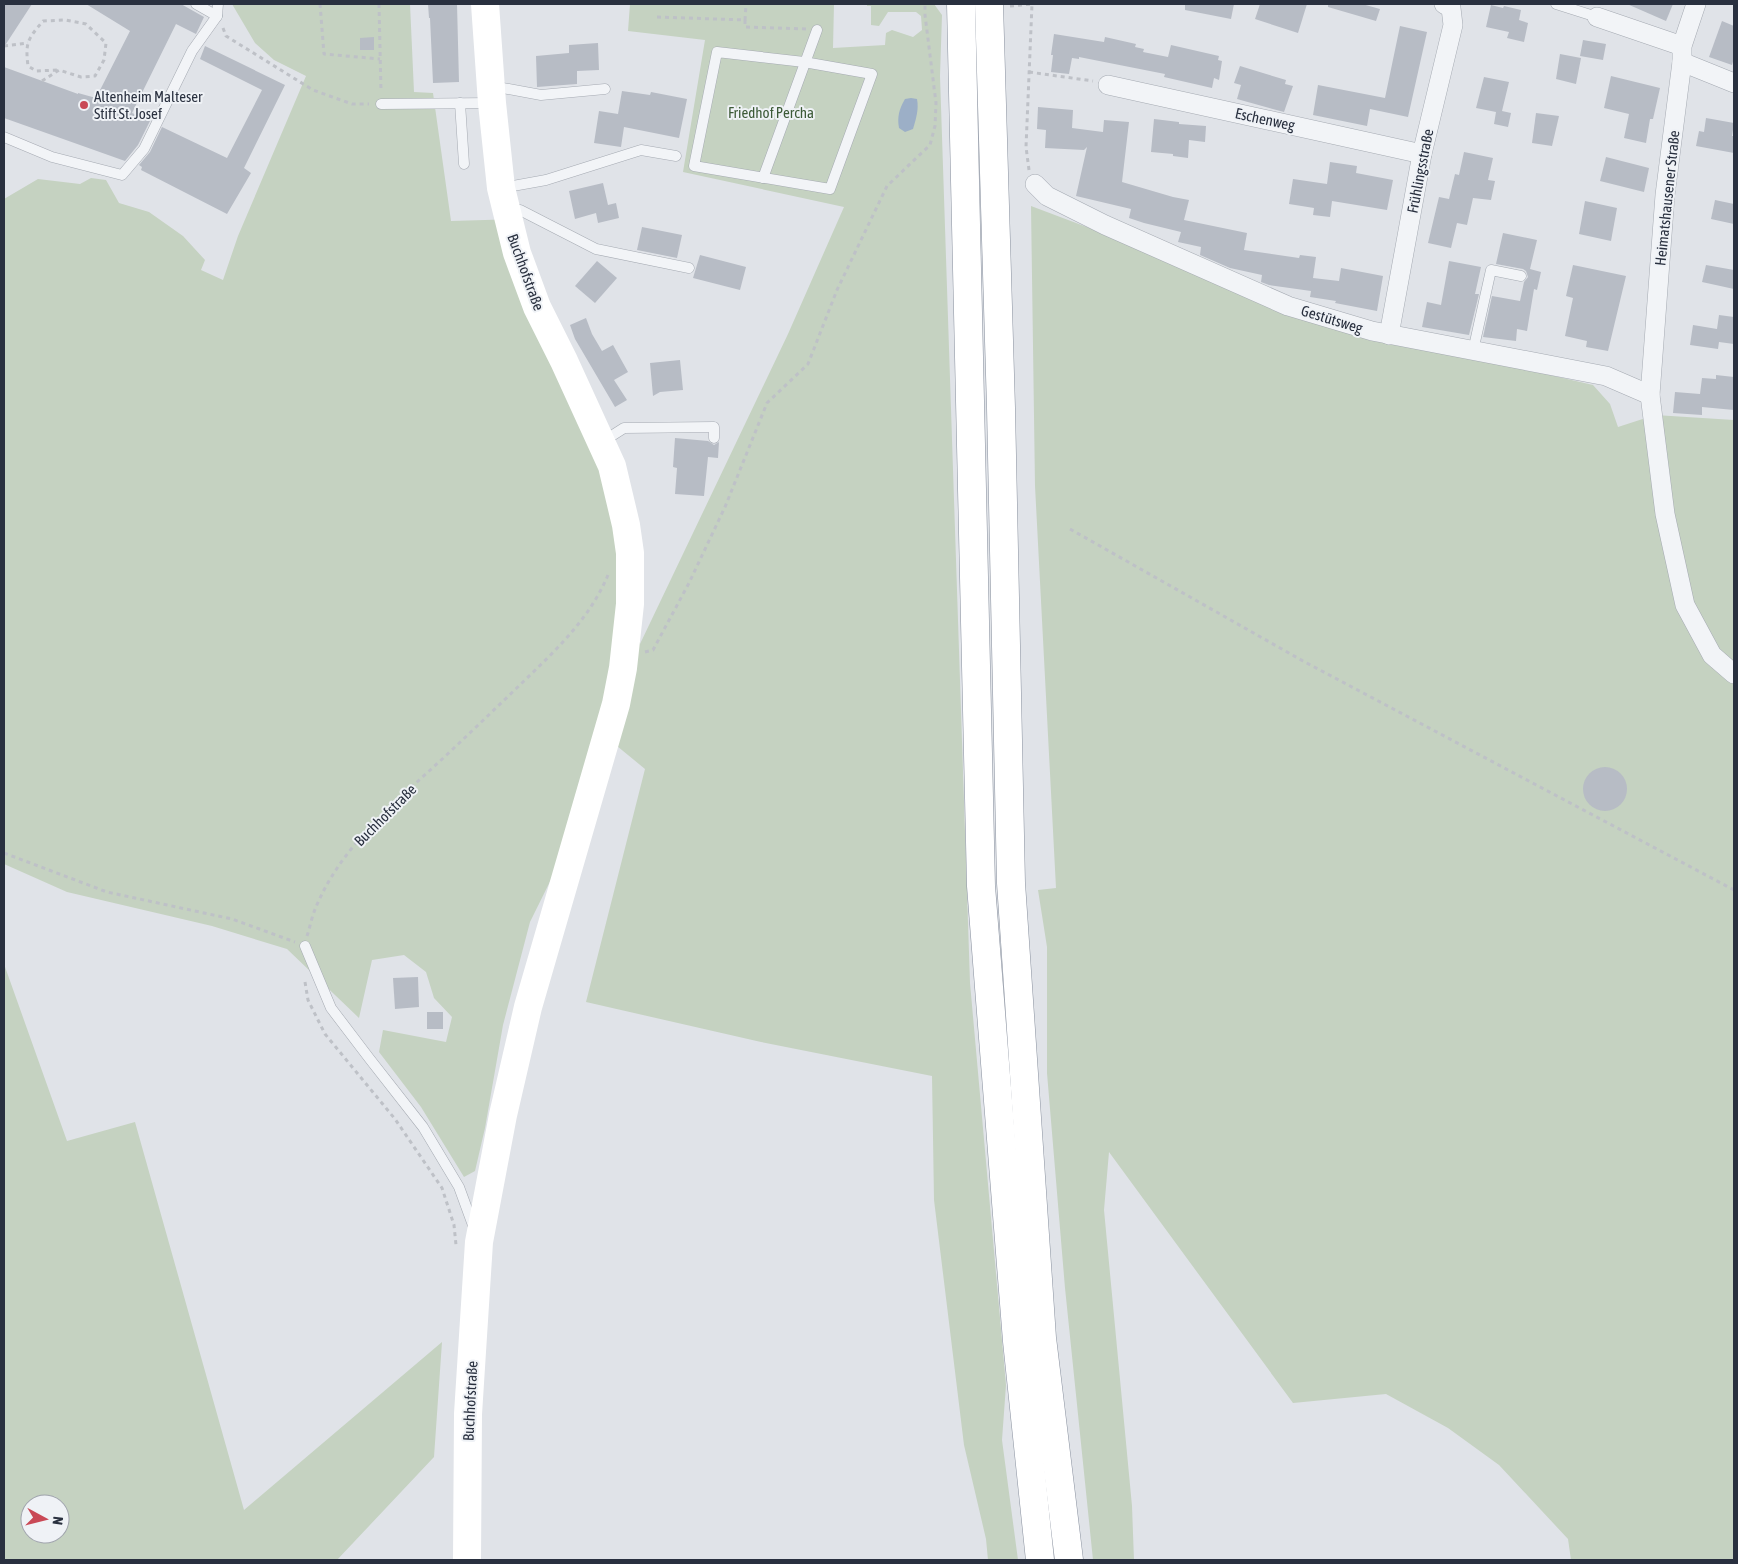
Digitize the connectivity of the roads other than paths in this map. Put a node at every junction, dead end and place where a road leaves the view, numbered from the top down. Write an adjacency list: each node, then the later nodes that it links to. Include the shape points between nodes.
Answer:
1 (196, 4): 9 (lane)
2 (218, 4): 9 (lane)
3 (486, 4): 17 (main road, Buchhofstraße)
4 (961, 4): 38 (main road, via 981,886 1017,1341)
5 (1556, 4): 10 (lane)
6 (1696, 4): 12 (street, Heimatshausener Straße)
7 (999, 5): 39 (main road, via 1001,408 1011,884 1042,1338)
8 (1450, 5): 21 (street, Frühlingsstraße, via 1453,24)
9 (217, 16): 20 (lane, via 192,51 144,149 122,175 52,157)
10 (1597, 17): 12 (street)
11 (817, 30): 13 (lane)
12 (1682, 54): 14 (street); 31 (street, Heimatshausener Straße, via 1666,195)
13 (804, 62): 24 (lane); 24 (lane, via 872,74 830,189); 24 (lane, via 717,52 694,166)
14 (1734, 83)
15 (1108, 85): 21 (street, Eschenweg)
16 (605, 89): 17 (lane, via 540,95)
17 (491, 94): 18 (lane); 26 (main road, Buchhofstraße)
18 (460, 103): 19 (lane); 23 (lane)
19 (381, 104)
20 (4, 137)
21 (1422, 154): 29 (street, Frühlingsstraße)
22 (676, 156): 26 (lane, via 641,150 546,180)
23 (464, 164)
24 (764, 178)
25 (1035, 184): 29 (street, Gestütsweg, via 1047,196 1104,225 1288,306)
26 (503, 198): 27 (lane, via 520,210 596,248); 33 (main road, Buchhofstraße, via 516,253 537,307)
27 (689, 268)
28 (1521, 276): 30 (lane, via 1491,270)
29 (1389, 335): 30 (street, Gestütsweg)
30 (1473, 351): 31 (street, Gestütsweg, via 1606,376)
31 (1650, 395): 34 (street, Heimatshausener Straße, via 1664,514 1685,605 1712,655)
32 (714, 438): 33 (lane, via 714,428 624,428)
33 (601, 442): 36 (main road, Buchhofstraße, via 612,466 630,553 630,604 625,650 616,704 528,1007)
34 (1734, 674)
35 (305, 946): 36 (lane, Buchhofstraße, via 331,1008 424,1126 459,1187)
36 (468, 1248): 37 (main road, Buchhofstraße)
37 (467, 1560)
38 (1040, 1560)
39 (1069, 1560)

